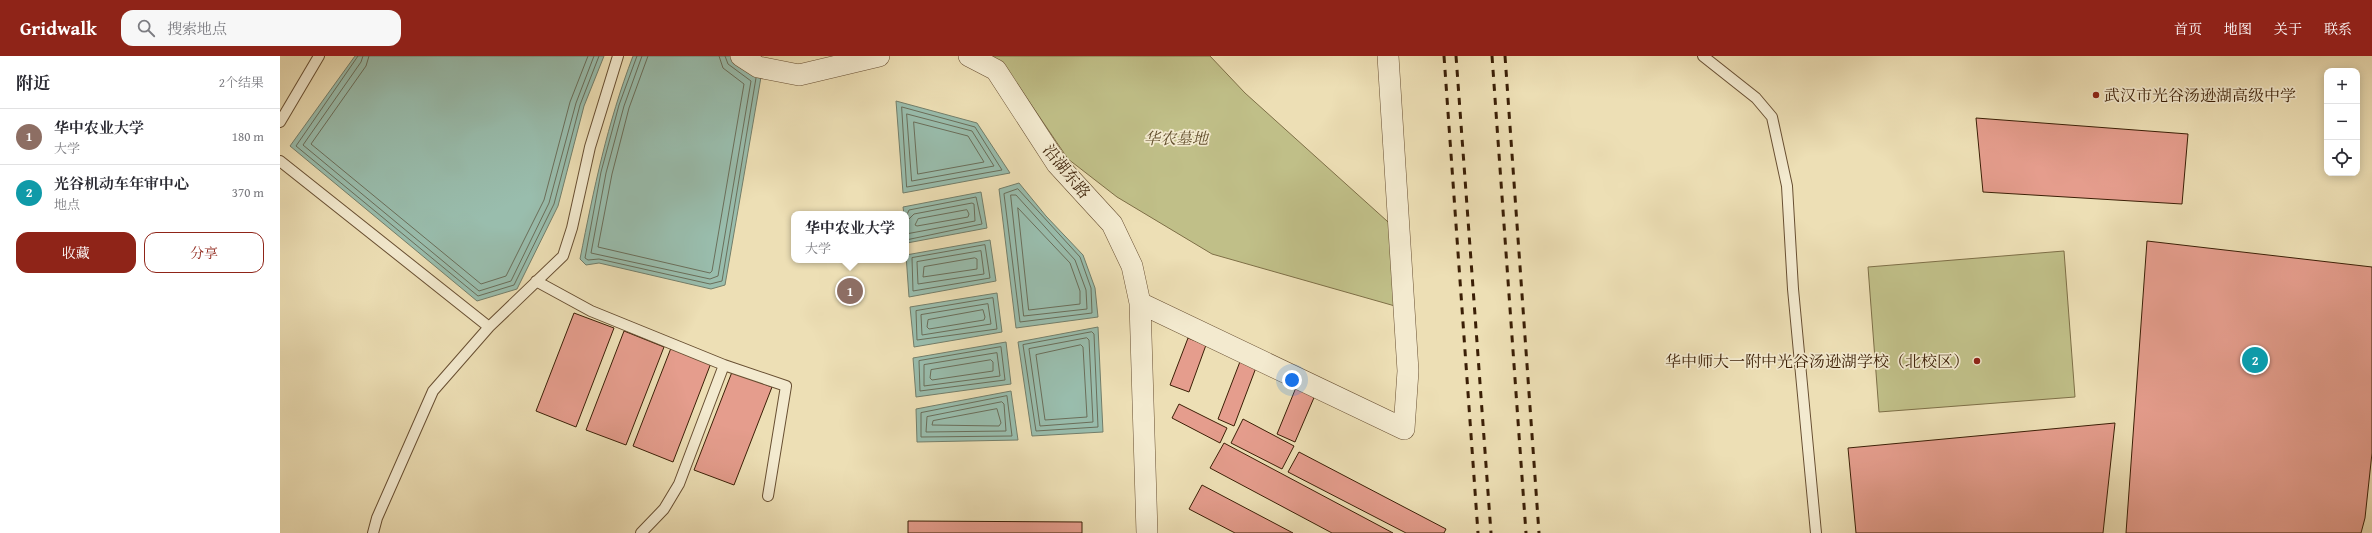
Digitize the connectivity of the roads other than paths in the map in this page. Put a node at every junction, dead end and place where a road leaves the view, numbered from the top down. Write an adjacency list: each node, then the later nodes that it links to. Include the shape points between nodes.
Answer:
1 (319, 56): 8 (lane)
2 (618, 56): 10 (lane, via 590,147 572,228 563,256)
3 (741, 56): 4 (street, via 758,67 799,76)
4 (879, 56)
5 (969, 56): 11 (street, 沿湖东路, via 996,70 1057,164 1112,224 1132,266)
6 (1388, 56): 11 (street, via 1408,371 1404,429)
7 (1703, 56): 18 (lane, via 1756,98 1772,117 1787,186 1793,289)
8 (280, 122)
9 (280, 161): 12 (lane)
10 (536, 282): 12 (lane); 13 (lane, via 591,311)
11 (1140, 303): 17 (street, 沿湖东路)
12 (490, 327): 15 (lane, via 433,391 377,518)
13 (724, 365): 14 (lane, via 786,386); 16 (lane, via 679,484 664,509)
14 (768, 496)
15 (373, 533)
16 (641, 533)
17 (1146, 533)
18 (1816, 533)

